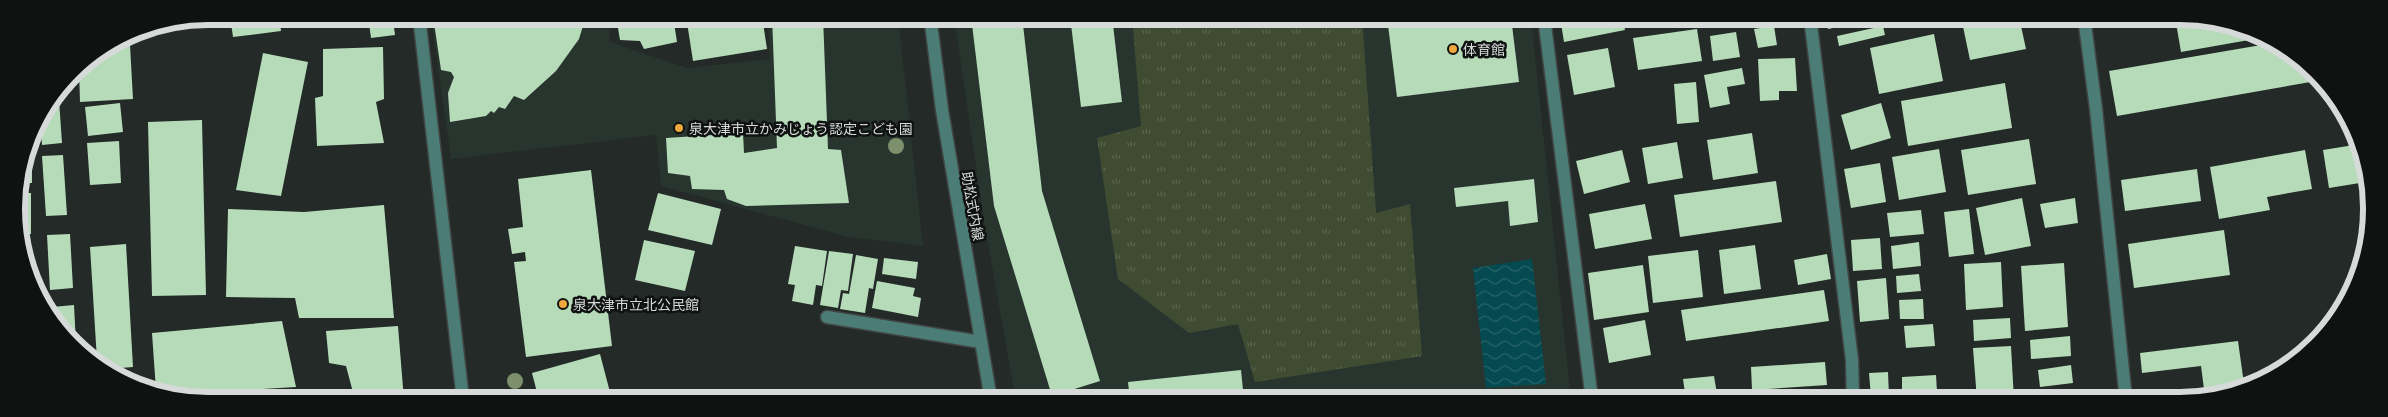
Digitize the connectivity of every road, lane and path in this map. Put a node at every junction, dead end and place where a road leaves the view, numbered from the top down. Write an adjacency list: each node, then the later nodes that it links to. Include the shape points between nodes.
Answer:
1 (420, 25): 8 (street)
2 (931, 25): 7 (street, 助松式内線)
3 (1545, 25): 10 (street)
4 (1811, 25): 11 (street, via 1852,360)
5 (2085, 25): 12 (street)
6 (827, 317): 7 (street)
7 (981, 342): 9 (street, 助松式内線)
8 (462, 392)
9 (990, 392)
10 (1591, 392)
11 (1853, 392)
12 (2125, 392)

